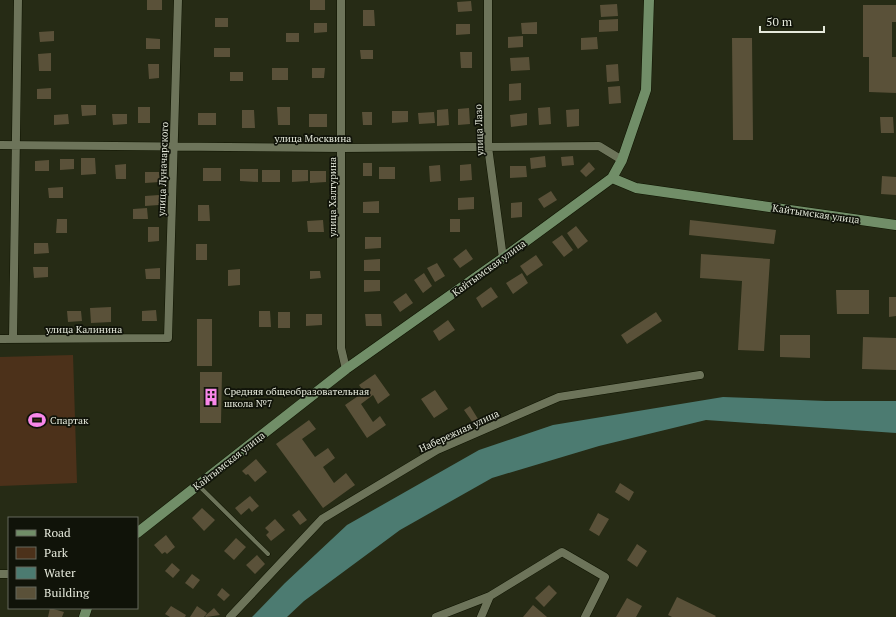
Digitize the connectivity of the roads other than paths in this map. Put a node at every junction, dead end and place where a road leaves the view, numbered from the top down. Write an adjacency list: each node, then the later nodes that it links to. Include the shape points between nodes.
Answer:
1 (18, 0): 6 (street)
2 (178, 0): 8 (street, улица Луначарского)
3 (342, 0): 10 (street, улица Халтурина)
4 (488, 0): 9 (street, улица Лазо)
5 (649, 0): 11 (street, via 646,90)
6 (16, 144): 7 (street, улица Москвина); 8 (street, улица Москвина); 17 (street)
7 (0, 145)
8 (173, 147): 10 (street, улица Москвина); 15 (street, улица Луначарского)
9 (488, 147): 10 (street, улица Москвина); 11 (street, улица Москвина, via 599,146); 14 (street, улица Лазо)
10 (342, 148): 18 (street, улица Халтурина, via 341,348)
11 (622, 160): 12 (street)
12 (612, 178): 13 (street, Кайтымская улица, via 636,188); 14 (street, Кайтымская улица)
13 (896, 225)
14 (503, 258): 18 (street, Кайтымская улица)
15 (168, 338): 17 (street, улица Калинина)
16 (0, 339): 17 (street, улица Калинина)
17 (13, 339)
18 (346, 369): 20 (street, Кайтымская улица)
19 (700, 375): 24 (street, Набережная улица, via 559,396 437,450 322,520)
20 (198, 484): 21 (street, Кайтымская улица); 22 (lane)
21 (138, 532)
22 (268, 554)
23 (490, 596): 25 (street); 26 (street); 27 (street, via 562,552 605,577)
24 (230, 617)
25 (436, 617)
26 (482, 617)
27 (585, 617)

